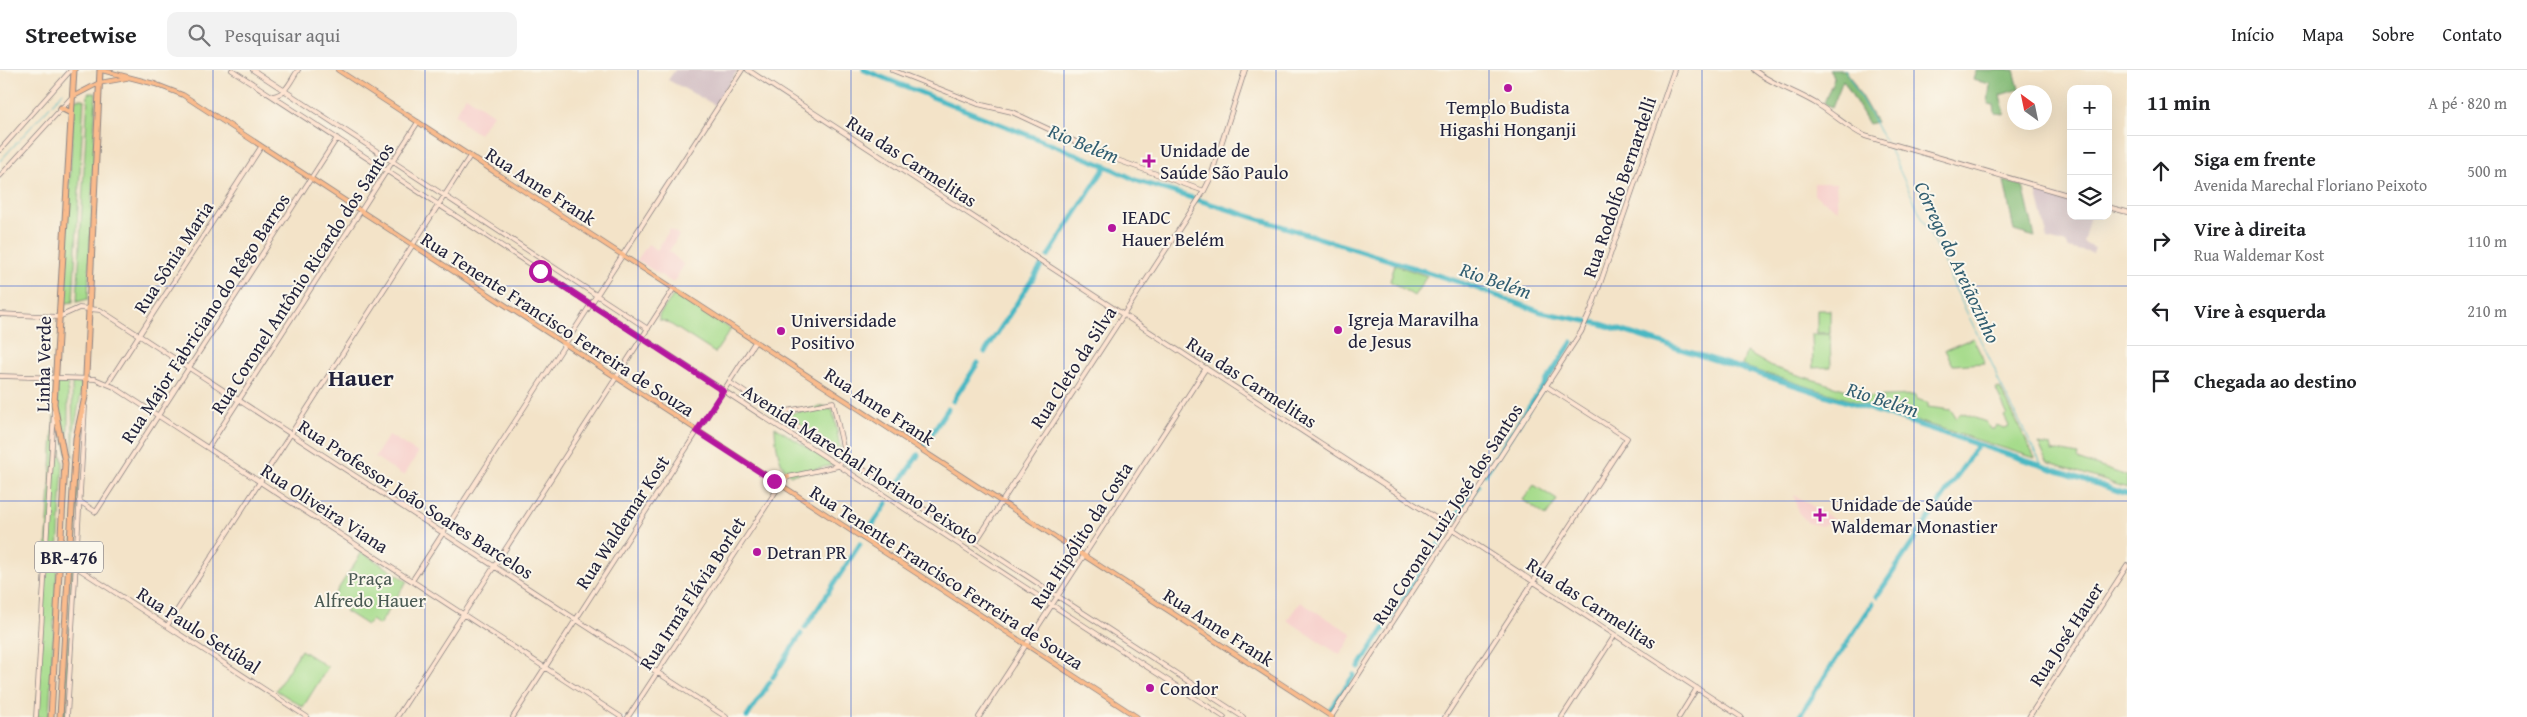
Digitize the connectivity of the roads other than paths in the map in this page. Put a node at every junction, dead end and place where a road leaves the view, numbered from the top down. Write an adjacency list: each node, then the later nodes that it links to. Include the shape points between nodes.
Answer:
1 (73, 70): 17 (highway, Linha Verde / BR-476); 23 (street)
2 (100, 70): 13 (main road, Rua Tenente Francisco Ferreira de Souza); 14 (highway, Linha Verde / BR-476)
3 (232, 70): 16 (street, Avenida Marechal Floriano Peixoto)
4 (253, 70): 15 (street)
5 (298, 70): 15 (street)
6 (338, 70): 20 (main road, Rua Anne Frank)
7 (742, 70): 37 (street)
8 (748, 70): 43 (street, Rua das Carmelitas)
9 (892, 70): 29 (street, via 978,104 1012,112 1106,156)
10 (1245, 70): 29 (street, Rua Cleto da Silva)
11 (1674, 70): 45 (street, Rua Rodolfo Bernardelli)
12 (1754, 70): 31 (street, via 1820,105 1847,127 1865,136)
13 (135, 78): 14 (main road, Rua Tenente Francisco Ferreira de Souza); 22 (main road, Rua Tenente Francisco Ferreira de Souza, via 178,93)
14 (99, 83): 17 (main road, Rua Tenente Francisco Ferreira de Souza); 41 (highway, Linha Verde / BR-476)
15 (284, 91): 16 (street); 25 (street)
16 (272, 96): 21 (street, Avenida Marechal Floriano Peixoto)
17 (72, 97): 18 (street); 19 (highway, Linha Verde / BR-476)
18 (61, 108): 19 (highway); 27 (street)
19 (71, 114): 44 (highway, Linha Verde / BR-476)
20 (418, 122): 24 (main road, Rua Anne Frank); 25 (street, Rua Coronel Antônio Ricardo dos Santos)
21 (337, 138): 26 (street, Avenida Marechal Floriano Peixoto); 28 (street, Rua Major Fabriciano do Rêgo Barros)
22 (261, 147): 28 (main road, Rua Tenente Francisco Ferreira de Souza); 47 (street, Rua Sônia Maria)
23 (0, 150)
24 (470, 156): 30 (street); 37 (main road, Rua Anne Frank)
25 (393, 162): 26 (street, Rua Coronel Antônio Ricardo dos Santos); 30 (street)
26 (387, 171): 32 (street, Avenida Marechal Floriano Peixoto); 34 (street, Rua Coronel Antônio Ricardo dos Santos)
27 (0, 176)
28 (311, 179): 34 (main road, Rua Tenente Francisco Ferreira de Souza); 51 (street, Rua Major Fabriciano do Rêgo Barros)
29 (1203, 192): 43 (street, Rua Cleto da Silva)
30 (444, 195): 32 (street); 39 (street)
31 (2067, 195)
32 (438, 205): 36 (street); 40 (street, Avenida Marechal Floriano Peixoto)
33 (2112, 208): 35 (street)
34 (361, 212): 36 (main road, Rua Tenente Francisco Ferreira de Souza); 63 (street, Rua Coronel Antônio Ricardo dos Santos)
35 (2127, 212)
36 (412, 245): 50 (main road, Rua Tenente Francisco Ferreira de Souza); 69 (street)
37 (622, 255): 38 (main road, Rua Anne Frank); 39 (street)
38 (674, 288): 46 (street); 49 (main road, Rua Anne Frank)
39 (596, 295): 40 (street); 46 (street)
40 (590, 304): 48 (street, Avenida Marechal Floriano Peixoto); 50 (street)
41 (90, 307): 44 (street, via 74,309); 47 (street, Rua Professor João Soares Barcelos); 56 (highway, Linha Verde / BR-476)
42 (0, 314): 44 (street)
43 (1123, 314): 52 (street, Rua das Carmelitas); 78 (street, Rua Cleto da Silva)
44 (59, 317): 55 (highway, Linha Verde / BR-476)
45 (1584, 325): 59 (street, Rua Coronel Luiz José dos Santos)
46 (648, 328): 48 (street)
47 (139, 335): 51 (street, Rua Professor João Soares Barcelos); 58 (street, Rua Sônia Maria)
48 (642, 338): 54 (street); 60 (street, Avenida Marechal Floriano Peixoto)
49 (755, 342): 57 (street, Rua Waldemar Kost); 61 (main road, Rua Anne Frank)
50 (564, 344): 54 (main road, Rua Tenente Francisco Ferreira de Souza); 80 (street)
51 (189, 368): 63 (street, Rua Professor João Soares Barcelos); 67 (street, Rua Major Fabriciano do Rêgo Barros)
52 (1206, 368): 79 (street, Rua das Carmelitas); 82 (street, Rua Hipólito da Costa)
53 (0, 376): 55 (street, Rua Oliveira Viana)
54 (616, 378): 68 (main road, Rua Tenente Francisco Ferreira de Souza); 83 (street)
55 (56, 379): 56 (street, Rua Oliveira Viana); 65 (highway, Linha Verde / BR-476)
56 (86, 379): 58 (street, Rua Oliveira Viana); 62 (highway, Linha Verde / BR-476)
57 (729, 382): 60 (street, Rua Waldemar Kost); 66 (street, Avenida Marechal Floriano Peixoto)
58 (108, 383): 67 (street, Rua Oliveira Viana)
59 (1546, 386): 79 (street, Rua Coronel Luiz José dos Santos); 87 (street, via 1627,438)
60 (723, 391): 68 (street, Rua Waldemar Kost); 72 (street, Avenida Marechal Floriano Peixoto)
61 (838, 395): 64 (street); 78 (main road, Rua Anne Frank)
62 (85, 398): 77 (street); 100 (highway, Linha Verde / BR-476, via 76,438)
63 (239, 400): 69 (street, Rua Professor João Soares Barcelos); 70 (street, Rua Coronel Antônio Ricardo dos Santos)
64 (833, 402): 66 (street); 71 (street)
65 (54, 404): 98 (street); 99 (highway, Linha Verde / BR-476, via 65,464)
66 (776, 413): 71 (street, Avenida Marechal Floriano Peixoto)
67 (158, 415): 70 (street, Rua Oliveira Viana); 77 (street, Rua Major Fabriciano do Rêgo Barros, via 96,512)
68 (697, 431): 74 (main road, Rua Tenente Francisco Ferreira de Souza); 91 (street, Rua Waldemar Kost)
69 (291, 434): 75 (street); 80 (street, Rua Professor João Soares Barcelos)
70 (208, 448): 75 (street, Rua Oliveira Viana)
71 (843, 458): 72 (street); 81 (street, Avenida Marechal Floriano Peixoto)
72 (838, 466): 73 (street); 89 (street, Avenida Marechal Floriano Peixoto)
73 (788, 477): 74 (main road); 76 (street, Rua Irmã Flávia Borlet)
74 (774, 481): 76 (main road, Rua Tenente Francisco Ferreira de Souza)
75 (260, 482): 86 (street, Rua Oliveira Viana); 92 (street)
76 (780, 485): 94 (main road, Rua Tenente Francisco Ferreira de Souza); 96 (street, Rua Irmã Flávia Borlet)
77 (79, 501): 85 (street)
78 (1002, 502): 81 (street, Rua Cleto da Silva); 82 (main road, Rua Anne Frank)
79 (1453, 529): 87 (street, Rua das Carmelitas); 112 (street, Rua Coronel Luiz José dos Santos)
80 (443, 533): 83 (street, Rua Professor João Soares Barcelos); 86 (street)
81 (975, 543): 88 (street, Avenida Marechal Floriano Peixoto)
82 (1084, 555): 88 (street, Rua Hipólito da Costa); 112 (main road, Rua Anne Frank)
83 (494, 566): 90 (street); 91 (street, Rua Professor João Soares Barcelos)
84 (2127, 566): 117 (street, Rua José Hauer)
85 (76, 567): 92 (street, Rua Paulo Setúbal); 101 (street)
86 (412, 581): 90 (street, Rua Oliveira Viana)
87 (1533, 581): 93 (street, Rua das Carmelitas); 113 (street)
88 (1058, 596): 89 (street, Rua Hipólito da Costa); 111 (street, Avenida Marechal Floriano Peixoto)
89 (1052, 605): 94 (street, Rua Hipólito da Costa); 110 (street, Avenida Marechal Floriano Peixoto)
90 (464, 614): 95 (street, Rua Oliveira Viana); 103 (street)
91 (576, 619): 95 (street, Rua Waldemar Kost); 96 (street, Rua Professor João Soares Barcelos)
92 (167, 626): 102 (street, Rua Paulo Setúbal)
93 (1615, 635): 97 (street, Rua das Carmelitas); 114 (street)
94 (1026, 645): 108 (street, Rua Hipólito da Costa); 109 (main road, Rua Tenente Francisco Ferreira de Souza)
95 (545, 667): 104 (street, Rua Waldemar Kost); 105 (street, Rua Oliveira Viana)
96 (657, 672): 106 (street, Rua Irmã Flávia Borlet); 107 (street, Rua Professor João Soares Barcelos)
97 (1697, 688): 115 (street); 116 (street, Rua das Carmelitas)
98 (36, 717)
99 (51, 717)
100 (60, 717)
101 (67, 717)
102 (307, 717)
103 (397, 717)
104 (513, 717)
105 (621, 717)
106 (628, 717)
107 (726, 717)
108 (979, 717)
109 (1137, 717)
110 (1224, 717)
111 (1243, 717)
112 (1331, 717)
113 (1445, 717)
114 (1562, 717)
115 (1679, 717)
116 (1741, 717)
117 (2029, 717)

